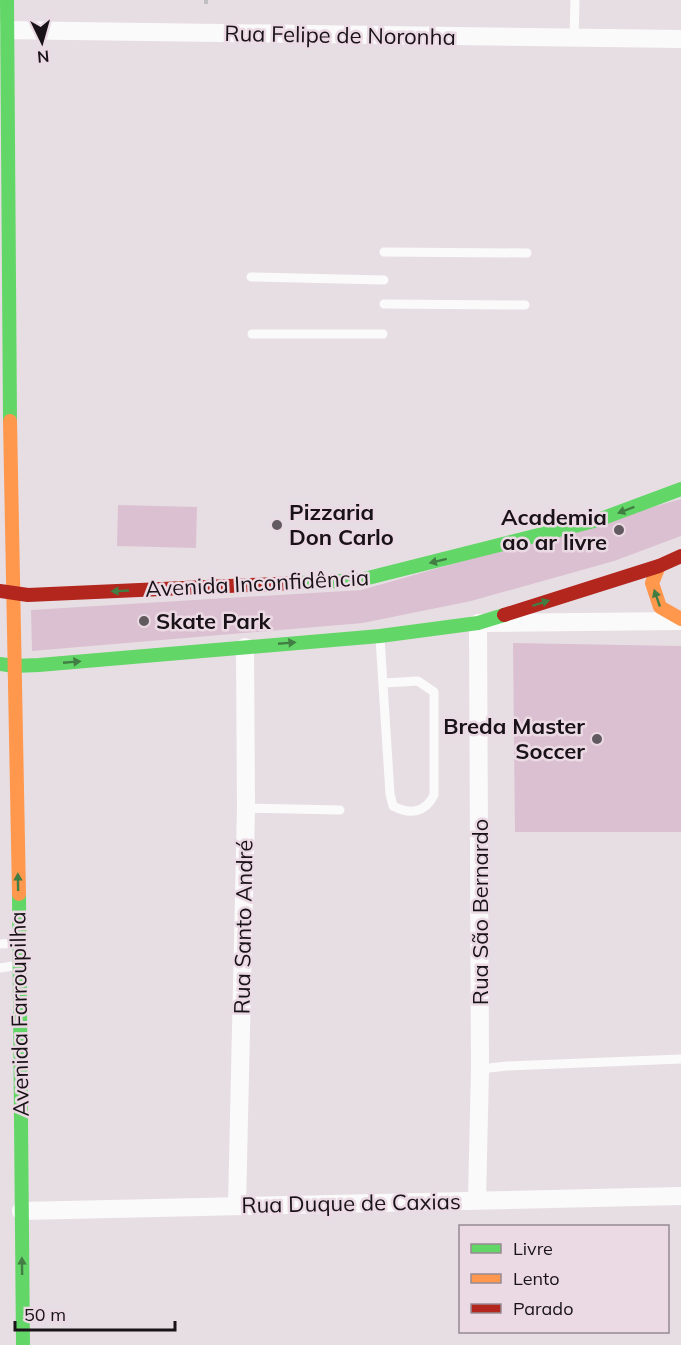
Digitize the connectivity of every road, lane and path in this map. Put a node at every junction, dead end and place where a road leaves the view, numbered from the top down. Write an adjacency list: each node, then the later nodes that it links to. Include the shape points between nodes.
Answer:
1 (7, 0): 3 (street, Avenida Farroupilha)
2 (575, 0): 4 (lane)
3 (4, 30): 4 (street, Rua Felipe de Noronha); 17 (street, Avenida Farroupilha, via 10,537)
4 (574, 38): 5 (street, Rua Felipe de Noronha)
5 (681, 39)
6 (384, 252): 7 (lane)
7 (527, 253)
8 (251, 277): 9 (lane)
9 (384, 280)
10 (384, 304): 11 (lane)
11 (525, 306)
12 (252, 334): 13 (lane)
13 (383, 334)
14 (681, 489): 17 (street, Avenida Inconfidência, one-way to 17, via 598,520 360,580 28,595)
15 (681, 556): 16 (street)
16 (659, 566): 18 (street, one-way to 16, via 660,607 652,583); 19 (street, one-way to 16)
17 (6, 592): 22 (street, Avenida Farroupilha)
18 (681, 620): 19 (street)
19 (478, 623): 20 (street); 31 (street, Rua São Bernardo)
20 (380, 636): 21 (street, one-way to 20); 23 (lane)
21 (246, 647): 22 (street, one-way to 21); 24 (street, Rua Santo André)
22 (7, 665): 26 (street, Avenida Farroupilha, one-way to 22)
23 (384, 683): 23 (lane, via 390,794 393,806 416,811 429,805 434,795 434,692 418,681)
24 (246, 808): 25 (lane); 34 (street, Rua Santo André)
25 (340, 810)
26 (19, 943): 27 (lane); 28 (street, Avenida Farroupilha)
27 (0, 944)
28 (20, 965): 29 (lane); 35 (street, Avenida Farroupilha)
29 (0, 968)
30 (681, 1059): 31 (lane)
31 (480, 1069): 33 (street, Rua São Bernardo)
32 (681, 1196): 33 (street, Rua Duque de Caxias)
33 (477, 1200): 34 (street, Rua Duque de Caxias)
34 (237, 1206): 35 (street, Rua Duque de Caxias)
35 (21, 1211): 36 (street, Avenida Farroupilha, one-way to 35)
36 (23, 1345)

